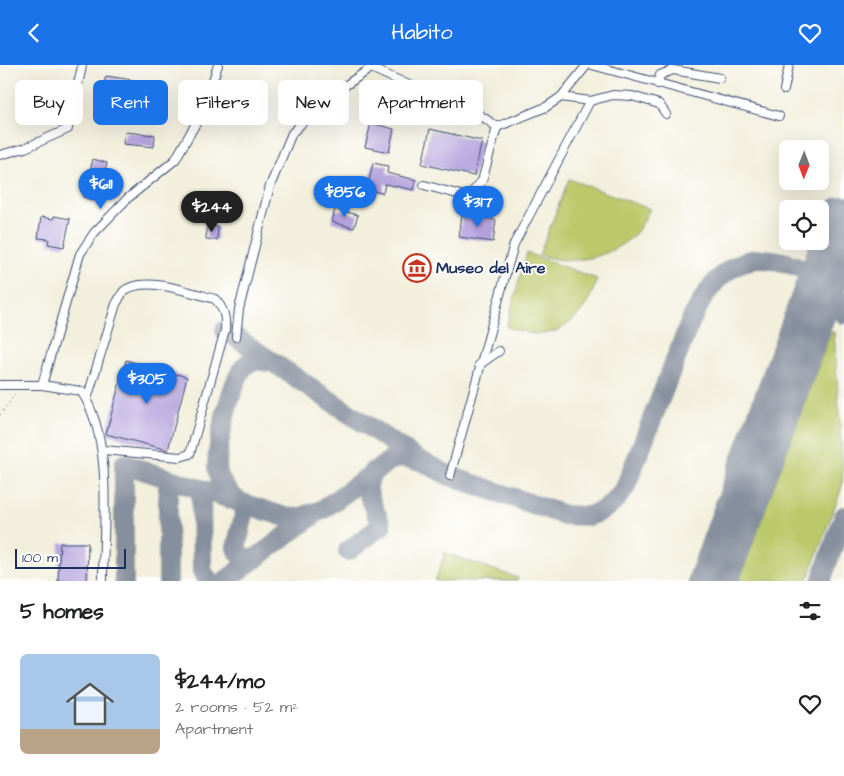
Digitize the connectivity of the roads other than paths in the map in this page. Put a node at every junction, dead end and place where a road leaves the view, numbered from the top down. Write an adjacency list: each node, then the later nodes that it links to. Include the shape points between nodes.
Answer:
1 (82, 65): 15 (street, via 68,129)
2 (218, 65): 21 (street, via 203,111 175,160 128,198 94,233 80,254)
3 (587, 65): 10 (street)
4 (592, 65): 8 (street)
5 (789, 65): 9 (street)
6 (371, 67): 14 (street, via 447,103 472,109); 17 (street, via 327,98 292,133 270,186 239,309)
7 (720, 78): 8 (street, via 673,70 660,75)
8 (658, 84): 13 (street)
9 (784, 90)
10 (561, 97): 11 (street); 14 (street, via 546,107)
11 (590, 101): 12 (street, via 613,95 632,96 659,104); 19 (street, via 514,244)
12 (666, 114)
13 (778, 116)
14 (497, 127): 16 (street, via 482,181 468,197)
15 (0, 155)
16 (424, 185)
17 (236, 337)
18 (499, 351): 19 (street)
19 (479, 365): 24 (street)
20 (0, 385): 21 (street)
21 (42, 385): 22 (street, via 81,391)
22 (86, 399): 23 (street); 23 (street, via 116,304 123,292 135,285 150,284 215,299 221,306 225,313 225,330 190,454 180,457)
23 (103, 450): 25 (street)
24 (450, 476)
25 (103, 581)

